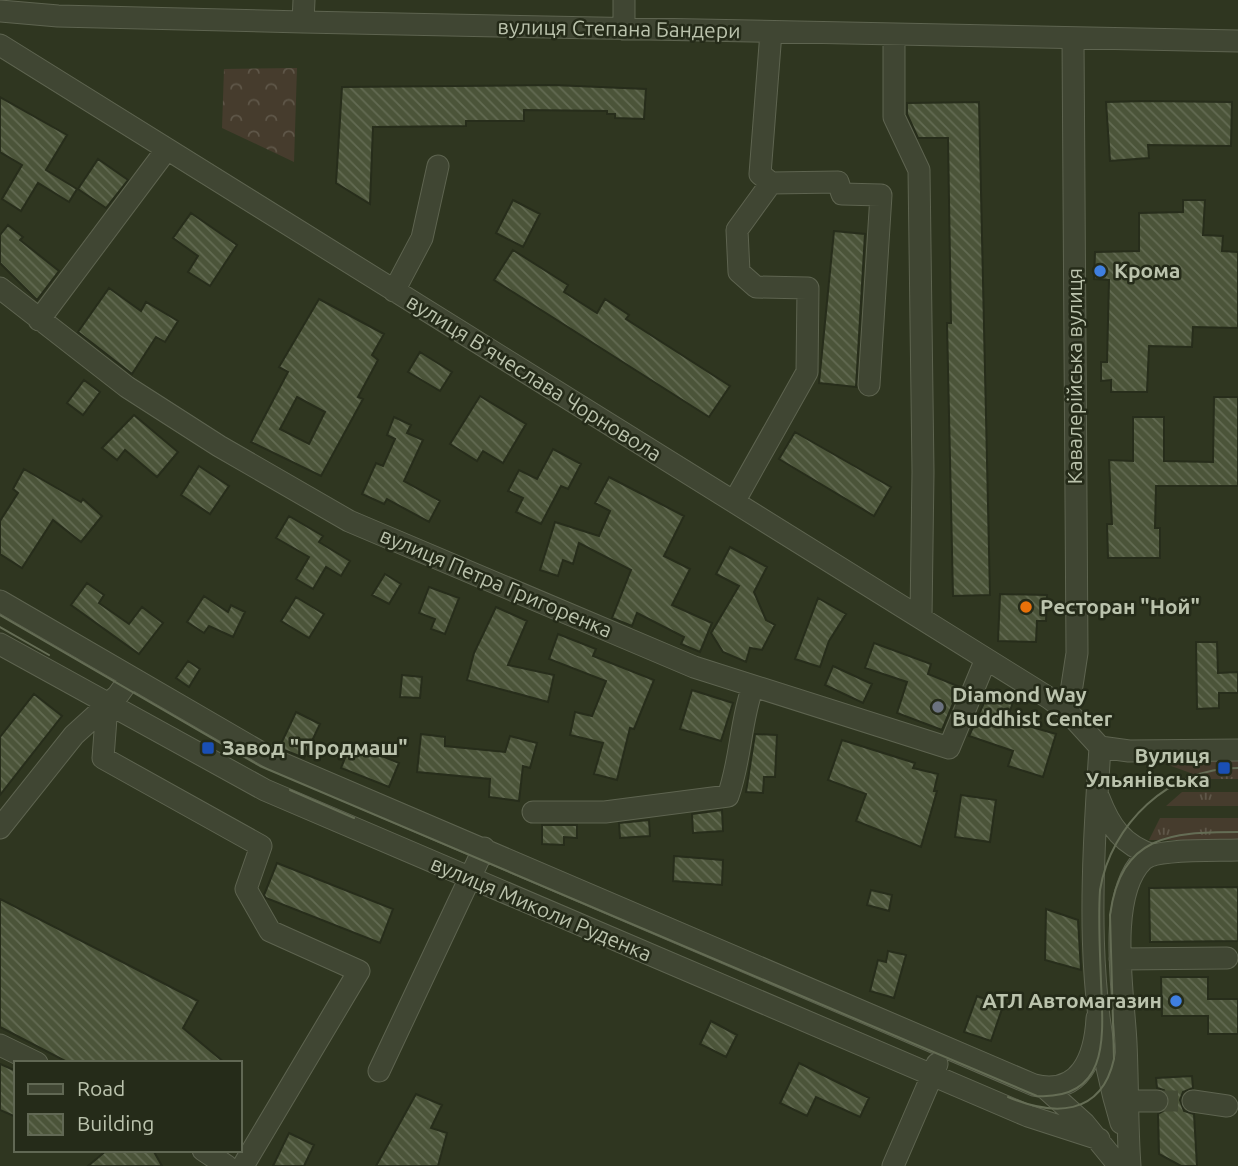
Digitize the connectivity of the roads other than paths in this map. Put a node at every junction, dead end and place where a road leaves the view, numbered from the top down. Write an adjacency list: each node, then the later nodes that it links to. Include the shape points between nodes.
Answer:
1 (304, 0): 4 (street)
2 (624, 0): 5 (street)
3 (0, 11): 4 (street, вулиця Степана Бандери)
4 (303, 22): 5 (street, вулиця Степана Бандери)
5 (624, 29): 6 (street, вулиця Степана Бандери)
6 (771, 32): 7 (street, вулиця Степана Бандери); 13 (street, via 760,174)
7 (894, 35): 8 (street, вулиця Степана Бандери); 20 (street, via 894,117 919,170)
8 (1073, 39): 9 (street, вулиця Степана Бандери); 26 (street, Кавалерійська вулиця, via 1077,653)
9 (1238, 41)
10 (0, 45): 11 (street, вулиця В'ячеслава Чорновола)
11 (167, 149): 15 (street, вулиця В'ячеслава Чорновола); 16 (street)
12 (438, 166): 15 (street, via 422,238)
13 (771, 183): 17 (street, via 838,181 842,194 881,195); 18 (street, via 737,230 739,272 756,287 808,288 807,372)
14 (0, 288): 16 (street, вулиця Петра Григоренка)
15 (394, 291): 18 (street, вулиця В'ячеслава Чорновола)
16 (39, 320): 24 (street, вулиця Петра Григоренка, via 127,387 349,521 694,667)
17 (869, 385)
18 (734, 502): 20 (street, вулиця В'ячеслава Чорновола)
19 (0, 601): 23 (street, вулиця Миколи Руденка)
20 (921, 618): 22 (street, вулиця В'ячеслава Чорновола)
21 (0, 644): 25 (street, вулиця Миколи Руденка)
22 (986, 659): 24 (street, вулиця Петра Григоренка, via 949,748); 26 (street, вулиця В'ячеслава Чорновола)
23 (131, 677): 25 (street); 32 (street, вулиця Миколи Руденка, via 272,759)
24 (753, 686): 30 (street, via 743,712 728,796 605,812)
25 (107, 705): 31 (street, via 74,735); 35 (street, вулиця Миколи Руденка, via 265,790); 53 (street, via 103,758 261,846 246,889 270,931 359,971)
26 (1068, 712): 27 (street, вулиця В'ячеслава Чорновола)
27 (1100, 747): 28 (street); 29 (street)
28 (1238, 750)
29 (1097, 793): 34 (street, via 1112,827); 38 (street, via 1091,902)
30 (533, 812)
31 (0, 828)
32 (484, 848): 35 (street); 40 (street, вулиця Миколи Руденка)
33 (1238, 850): 34 (street)
34 (1148, 857): 37 (street, via 1122,909)
35 (470, 878): 42 (street); 43 (street, вулиця Миколи Руденка)
36 (1227, 958): 37 (street)
37 (1120, 959): 45 (street)
38 (1097, 1018): 44 (street, via 1096,1040 1087,1066 1076,1077); 51 (street)
39 (0, 1045): 41 (street)
40 (945, 1046): 43 (street); 44 (street, вулиця Миколи Руденка)
41 (33, 1061)
42 (379, 1071)
43 (932, 1076): 49 (street, вулиця Миколи Руденка, via 1028,1116); 54 (street)
44 (1044, 1087): 49 (street, вулиця Миколи Руденка)
45 (1128, 1101): 46 (street); 51 (street)
46 (1157, 1101)
47 (1193, 1101): 48 (street)
48 (1227, 1106)
49 (1099, 1139): 51 (street, вулиця Миколи Руденка)
50 (206, 1152): 52 (street)
51 (1126, 1160)
52 (227, 1166)
53 (243, 1166)
54 (893, 1166)

